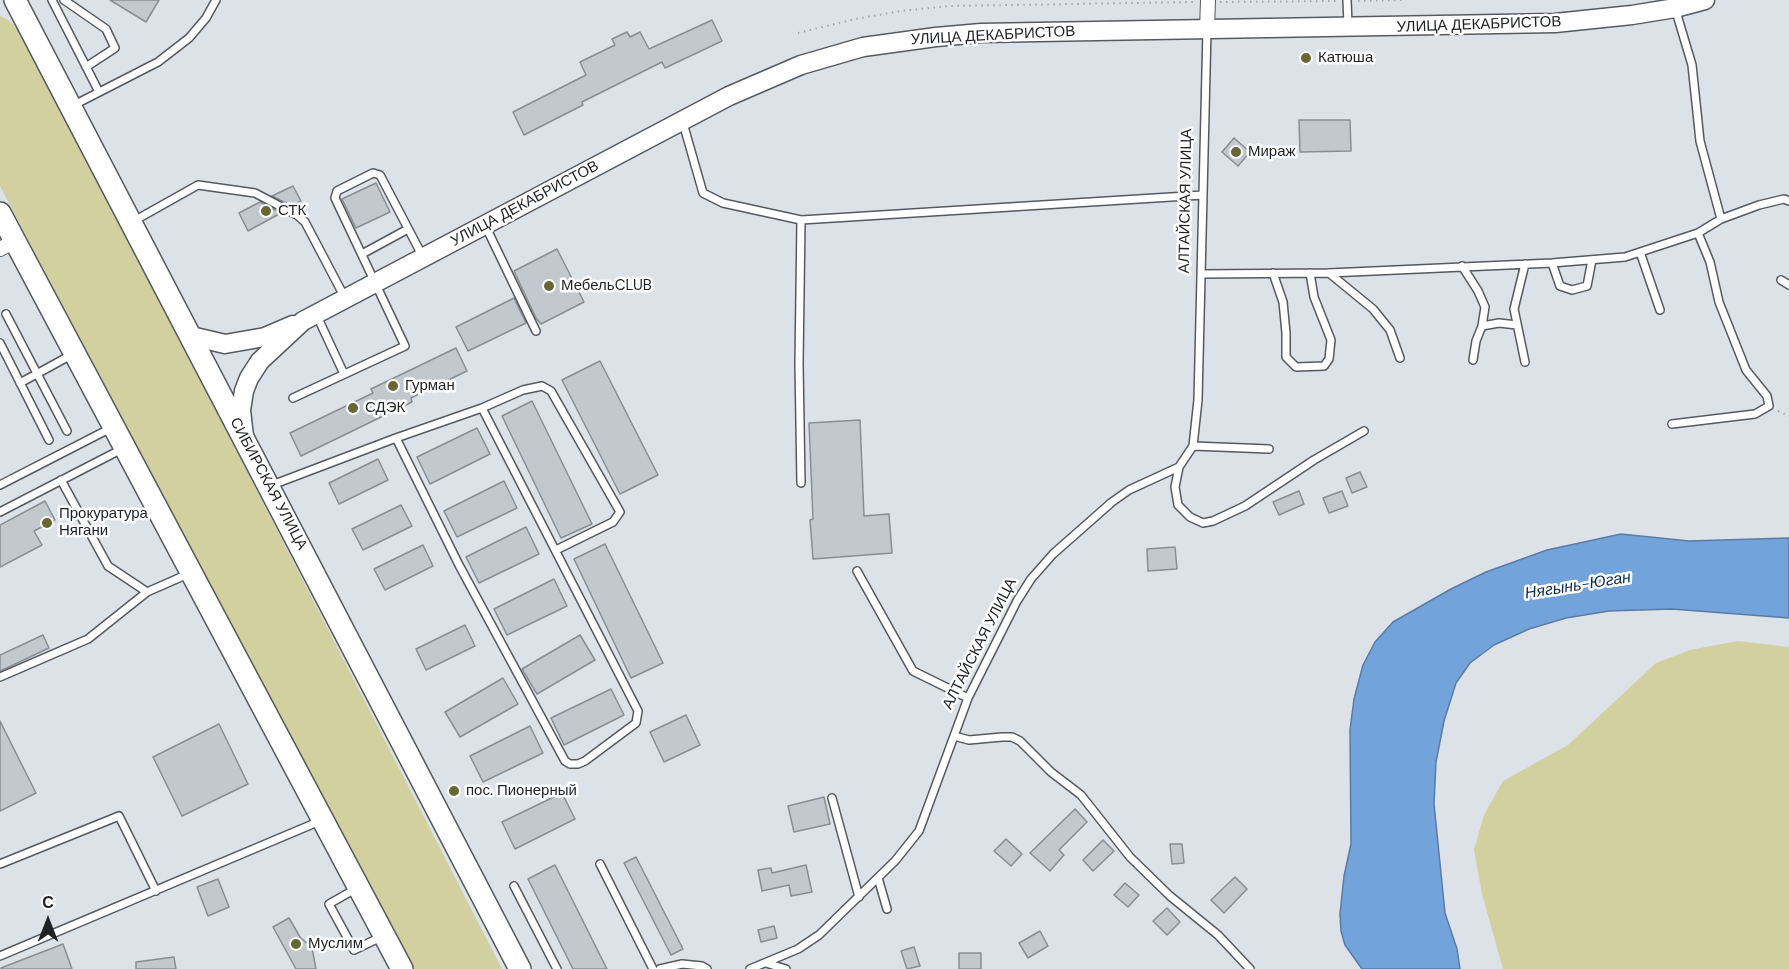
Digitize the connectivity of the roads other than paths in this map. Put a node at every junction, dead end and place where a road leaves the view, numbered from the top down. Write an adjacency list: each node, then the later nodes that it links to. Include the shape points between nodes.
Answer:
1 (0, 0): 10 (main road)
2 (15, 0): 10 (main road, СИБИРСКАЯ УЛИЦА)
3 (52, 0): 13 (lane)
4 (64, 0): 13 (lane, via 105,28 115,48)
5 (216, 0): 14 (lane, via 189,38 158,62)
6 (1705, 0): 9 (main road, УЛИЦА ДЕКАБРИСТОВ)
7 (1208, 1): 12 (street, АЛТАЙСКАЯ УЛИЦА)
8 (1347, 1): 11 (lane)
9 (1673, 4): 11 (main road, УЛИЦА ДЕКАБРИСТОВ, via 1594,20 1555,23); 20 (lane, via 1692,65 1700,141)
10 (28, 25): 15 (main road, СИБИРСКАЯ УЛИЦА)
11 (1349, 27): 12 (main road, УЛИЦА ДЕКАБРИСТОВ)
12 (1207, 30): 16 (main road, УЛИЦА ДЕКАБРИСТОВ, via 981,33 899,40 801,65); 17 (lane, АЛТАЙСКАЯ УЛИЦА)
13 (86, 67): 14 (lane)
14 (99, 92): 15 (lane)
15 (72, 106): 22 (main road, СИБИРСКАЯ УЛИЦА)
16 (683, 121): 21 (lane, via 703,193 723,202); 23 (main road, УЛИЦА ДЕКАБРИСТОВ)
17 (1203, 195): 21 (lane); 37 (lane, АЛТАЙСКАЯ УЛИЦА)
18 (1789, 201): 20 (lane, via 1759,205)
19 (0, 213): 26 (main road)
20 (1721, 219): 25 (lane)
21 (801, 220): 71 (lane)
22 (132, 222): 41 (lane, via 198,185 255,193 305,222); 48 (main road, СИБИРСКАЯ УЛИЦА)
23 (485, 225): 29 (main road, УЛИЦА ДЕКАБРИСТОВ); 47 (lane)
24 (408, 229): 28 (lane); 28 (lane, via 380,176 373,173 337,191 336,198); 29 (lane)
25 (1698, 233): 27 (lane); 59 (lane, via 1746,370 1767,396 1769,406 1755,414)
26 (8, 245): 50 (main road)
27 (1640, 252): 30 (lane); 42 (lane)
28 (362, 254): 39 (lane)
29 (423, 257): 39 (main road, УЛИЦА ДЕКАБРИСТОВ)
30 (1592, 260): 31 (lane); 31 (lane, via 1587,286 1572,290 1560,286)
31 (1552, 263): 32 (lane)
32 (1525, 264): 33 (lane); 45 (lane, via 1514,309)
33 (1462, 267): 36 (lane); 46 (lane, via 1485,307)
34 (1273, 273): 35 (lane); 35 (lane, via 1283,302 1286,357 1296,367 1324,366 1329,359 1331,340 1314,297); 37 (lane)
35 (1310, 273): 36 (lane)
36 (1329, 273): 51 (lane, via 1373,309 1390,330)
37 (1201, 274): 66 (lane, АЛТАЙСКАЯ УЛИЦА)
38 (1781, 280): 40 (lane)
39 (375, 282): 41 (main road, УЛИЦА ДЕКАБРИСТОВ); 55 (lane, via 405,346)
40 (1789, 285)
41 (345, 298): 44 (main road, УЛИЦА ДЕКАБРИСТОВ)
42 (1659, 309)
43 (6, 314): 54 (lane)
44 (310, 318): 48 (main road, via 243,342 225,344); 55 (lane); 63 (main road, УЛИЦА ДЕКАБРИСТОВ, via 260,362 249,378 242,410)
45 (1518, 325): 46 (lane); 53 (lane)
46 (1482, 326): 52 (lane)
47 (536, 331)
48 (191, 336): 63 (main road, СИБИРСКАЯ УЛИЦА)
49 (0, 343): 56 (lane)
50 (74, 353): 54 (lane); 60 (main road)
51 (1400, 358)
52 (1473, 360)
53 (1525, 362)
54 (38, 374): 56 (lane); 61 (lane)
55 (344, 374): 57 (lane)
56 (20, 383): 65 (lane)
57 (292, 398)
58 (482, 408): 64 (lane); 75 (lane); 75 (lane, via 523,390 542,386 550,391 620,512 613,522)
59 (1672, 424)
60 (113, 426): 67 (main road); 72 (lane)
61 (67, 431)
62 (1364, 431): 69 (lane, via 1245,506 1203,523 1178,505 1175,487)
63 (244, 437): 73 (main road, СИБИРСКАЯ УЛИЦА)
64 (396, 438): 73 (lane); 75 (lane, via 459,565 565,761 578,764 636,723 638,711)
65 (49, 440)
66 (1193, 446): 68 (lane); 69 (lane, АЛТАЙСКАЯ УЛИЦА)
67 (124, 448): 70 (lane); 77 (main road)
68 (1269, 449)
69 (1179, 467): 80 (lane, АЛТАЙСКАЯ УЛИЦА, via 1129,490 1053,554 1017,601)
70 (61, 480): 74 (lane); 78 (lane, via 108,566)
71 (801, 483)
72 (0, 485)
73 (269, 486): 96 (main road, СИБИРСКАЯ УЛИЦА)
74 (0, 512)
75 (555, 550)
76 (857, 572): 80 (lane, via 913,671)
77 (191, 573): 78 (lane); 83 (main road)
78 (147, 592): 79 (lane, via 88,639)
79 (0, 677)
80 (968, 698): 81 (lane, АЛТАЙСКАЯ УЛИЦА)
81 (954, 736): 86 (lane, АЛТАЙСКАЯ УЛИЦА, via 919,831); 103 (lane, via 1020,741 1081,795 1130,857 1218,935)
82 (832, 798): 90 (lane)
83 (323, 820): 87 (main road); 89 (lane)
84 (0, 864): 89 (lane, via 119,816)
85 (600, 864): 98 (lane)
86 (878, 878): 90 (lane, АЛТАЙСКАЯ УЛИЦА); 91 (lane)
87 (359, 886): 92 (main road); 92 (lane, via 328,904 354,950)
88 (514, 886): 97 (lane)
89 (156, 891): 93 (lane)
90 (859, 897): 94 (lane, АЛТАЙСКАЯ УЛИЦА, via 819,935)
91 (887, 909)
92 (385, 936): 95 (main road)
93 (0, 956)
94 (766, 963): 101 (lane, АЛТАЙСКАЯ УЛИЦА); 102 (lane)
95 (402, 969)
96 (520, 969)
97 (557, 969)
98 (653, 969)
99 (660, 969): 100 (lane, via 682,964)
100 (707, 969)
101 (750, 969)
102 (786, 969)
103 (1250, 969)

